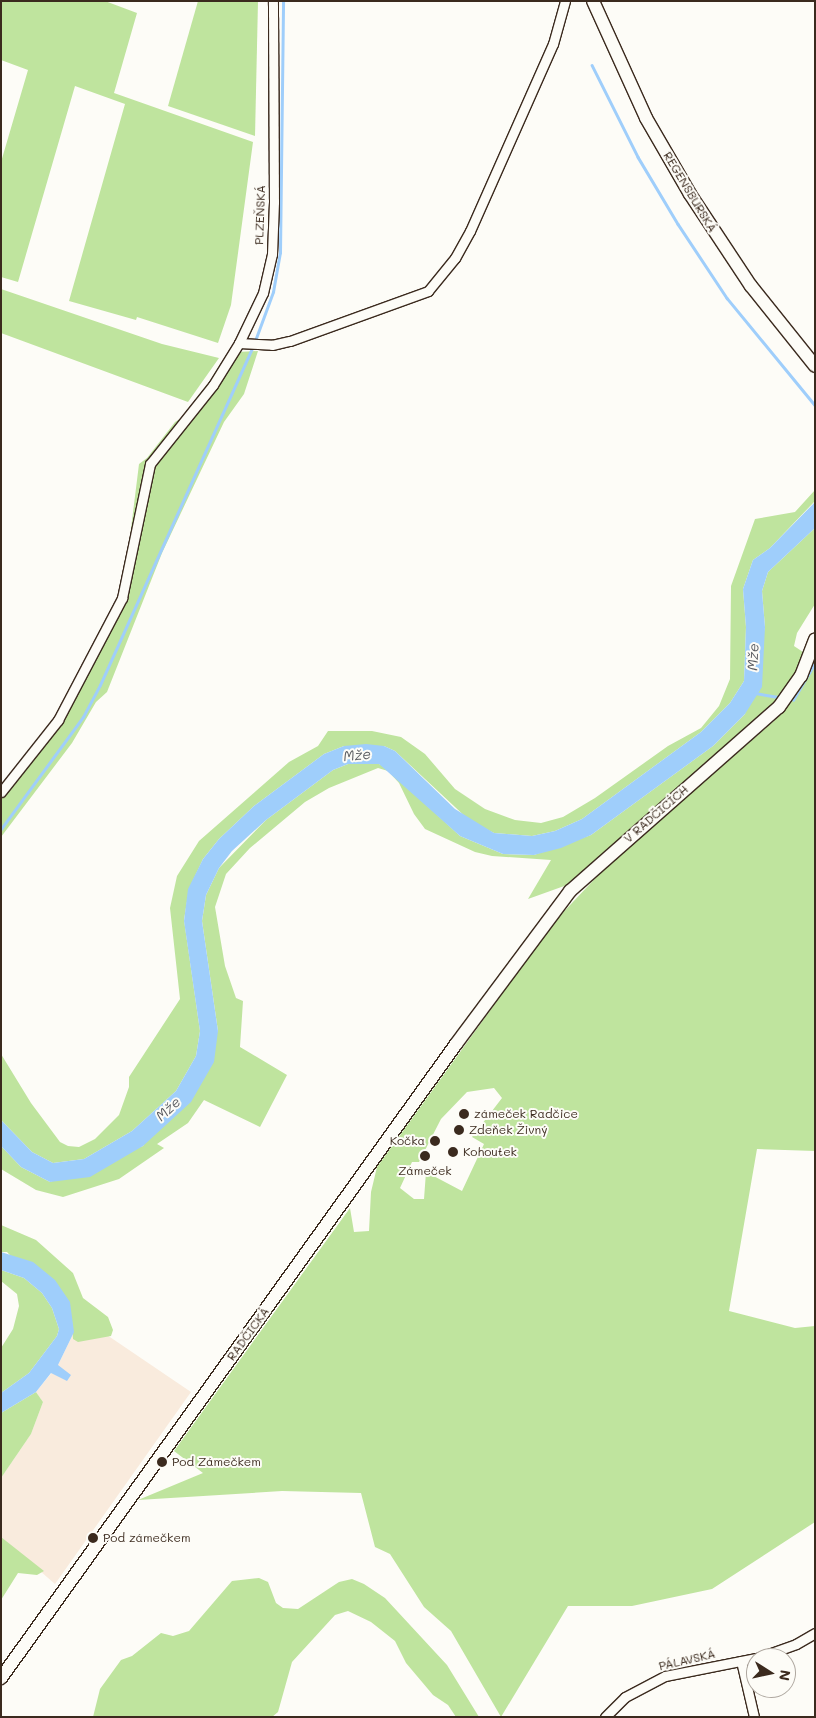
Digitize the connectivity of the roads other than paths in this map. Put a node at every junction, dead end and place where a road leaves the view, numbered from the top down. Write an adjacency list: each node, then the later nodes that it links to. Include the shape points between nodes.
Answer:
1 (273, 1): 4 (street, PLZEŇSKÁ, via 272,254 263,293)
2 (565, 1): 4 (street, via 554,44 470,231 455,258 428,291 290,340)
3 (593, 1): 5 (street, REGENSBURSKÁ, via 646,118 699,210 751,286)
4 (243, 343): 7 (street, PLZEŇSKÁ, via 150,464 122,598 58,720)
5 (815, 366)
6 (815, 640): 8 (street, V RADČICÍCH, via 801,676 779,707 570,891)
7 (1, 792)
8 (496, 990): 13 (street, RADČICKÁ)
9 (815, 1633): 10 (street, PÁLAVSKÁ)
10 (785, 1648)
11 (746, 1660): 12 (street, PÁLAVSKÁ)
12 (741, 1661): 14 (street, PÁLAVSKÁ, via 665,1676 625,1697); 15 (street)
13 (1, 1678)
14 (605, 1717)
15 (754, 1717)

